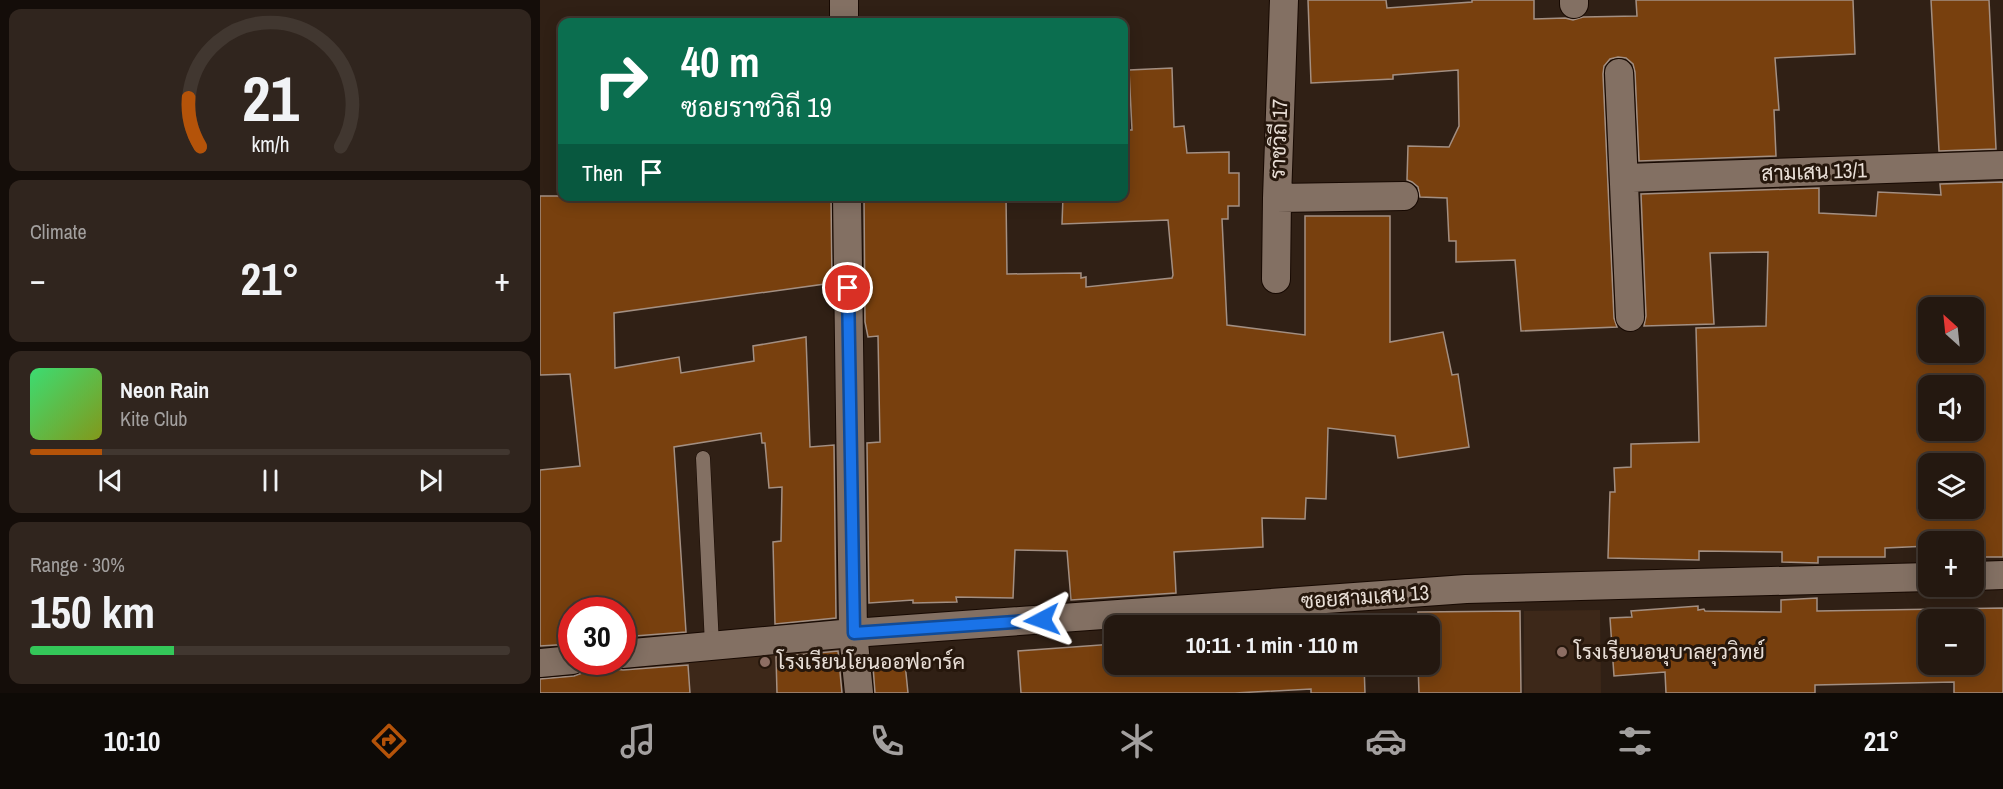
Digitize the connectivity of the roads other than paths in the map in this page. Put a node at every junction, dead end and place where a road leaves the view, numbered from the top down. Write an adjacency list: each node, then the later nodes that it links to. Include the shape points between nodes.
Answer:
1 (844, 0): 3 (street)
2 (1284, 0): 8 (street, ราชวิถี 17)
3 (844, 18)
4 (1619, 73): 6 (street)
5 (2003, 165): 6 (street, สามเสน 13/1)
6 (1624, 178): 11 (street)
7 (1404, 196): 8 (street)
8 (1277, 198): 10 (street, ราชวิถี 17)
9 (847, 201): 16 (street)
10 (1276, 279)
11 (1630, 316)
12 (703, 458): 17 (lane)
13 (2003, 575): 14 (street)
14 (1984, 576)
15 (1918, 577): 16 (street, ซอยสามเสน 13, via 1466,589)
16 (854, 633): 17 (street, ซอยสามเสน 13); 21 (street)
17 (712, 645): 18 (street, ซอยสามเสน 13)
18 (636, 653)
19 (558, 661): 20 (street)
20 (540, 663)
21 (859, 693)

